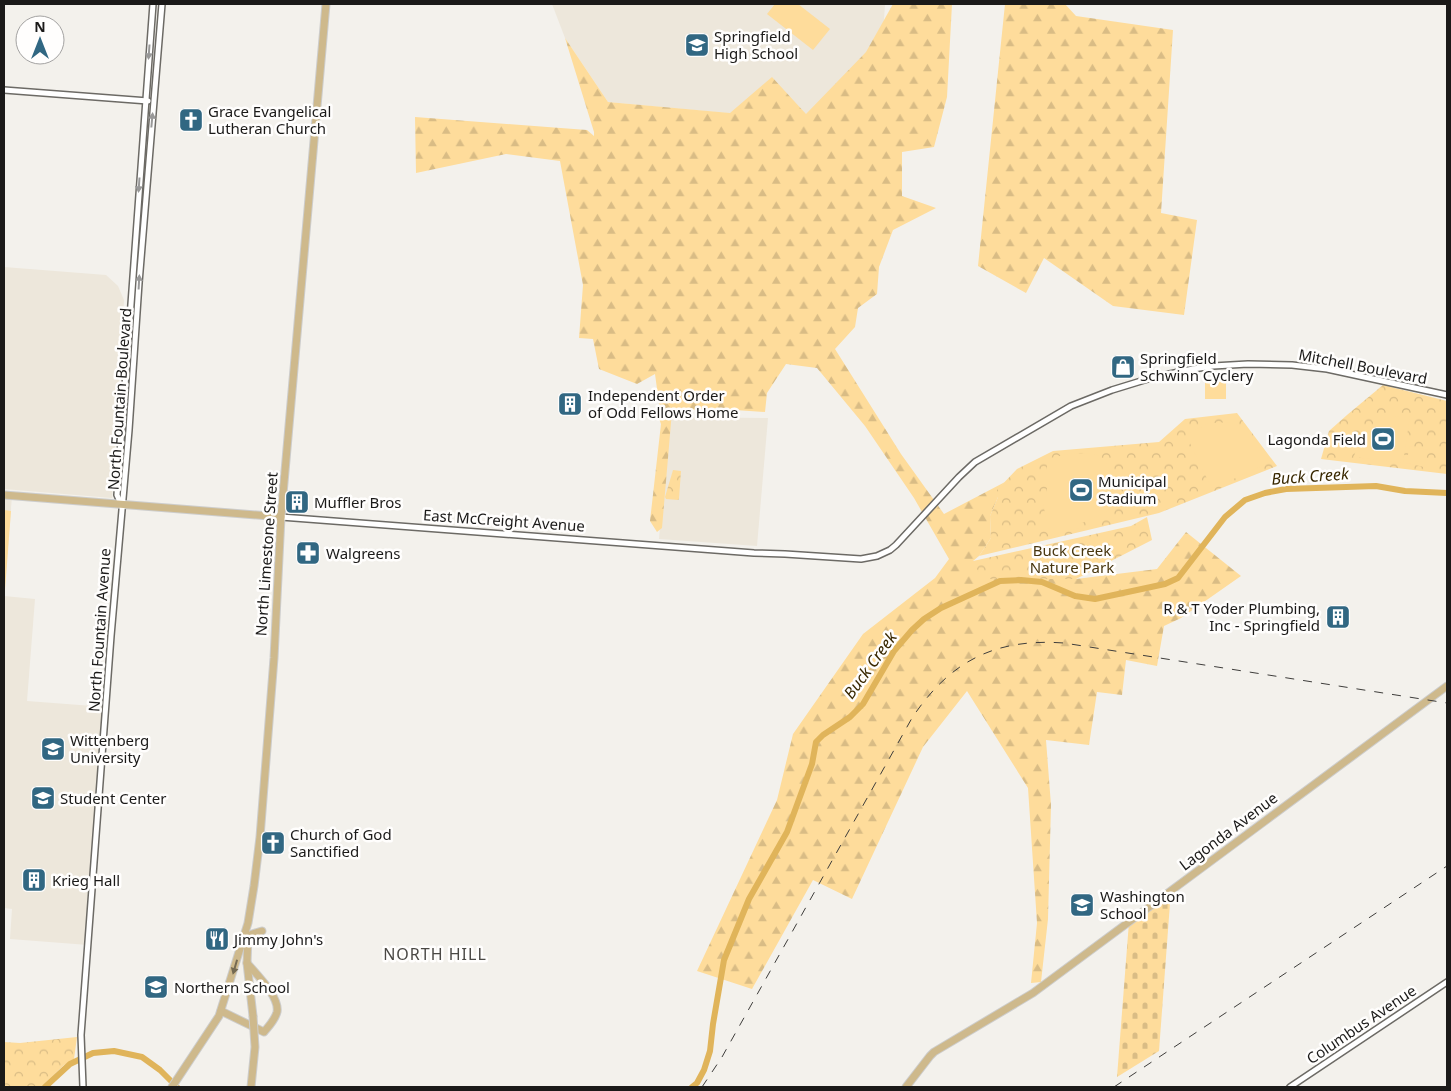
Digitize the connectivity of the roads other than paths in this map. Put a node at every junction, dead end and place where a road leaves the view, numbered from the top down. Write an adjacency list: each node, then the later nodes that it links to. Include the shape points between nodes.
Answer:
1 (153, 4): 5 (street, North Fountain Boulevard, one-way to 5)
2 (162, 4): 6 (street, North Fountain Boulevard)
3 (326, 4): 10 (main road, North Limestone Street)
4 (4, 90): 5 (street)
5 (145, 101): 6 (street); 9 (street, North Fountain Boulevard, one-way to 9, via 117,495)
6 (153, 102): 9 (street, North Fountain Boulevard, one-way to 6)
7 (1447, 395): 11 (street, Mitchell Boulevard, via 1327,369 1292,365 1216,366 1151,378 1071,406 981,458 959,477 896,546 884,554 860,559)
8 (4, 495): 9 (main road, East McCreight Avenue)
9 (122, 504): 10 (main road, East McCreight Avenue); 19 (street, North Fountain Avenue, via 81,1035)
10 (281, 517): 11 (street, East McCreight Avenue); 13 (main road, North Limestone Street, via 270,716 260,837)
11 (824, 556)
12 (1447, 686): 22 (main road, Lagonda Avenue, via 1033,992 934,1052)
13 (248, 923): 15 (main road); 18 (main road, North Limestone Street, one-way to 18)
14 (262, 930): 15 (main road, via 252,934)
15 (247, 942): 16 (main road)
16 (247, 962): 18 (main road, via 273,996 277,1004 275,1016 264,1032); 21 (main road, bridge, via 255,1047)
17 (1447, 982): 23 (street, Columbus Avenue)
18 (221, 1010): 20 (main road, North Limestone Street)
19 (83, 1087)
20 (172, 1087)
21 (251, 1087)
22 (906, 1087)
23 (1290, 1087)

